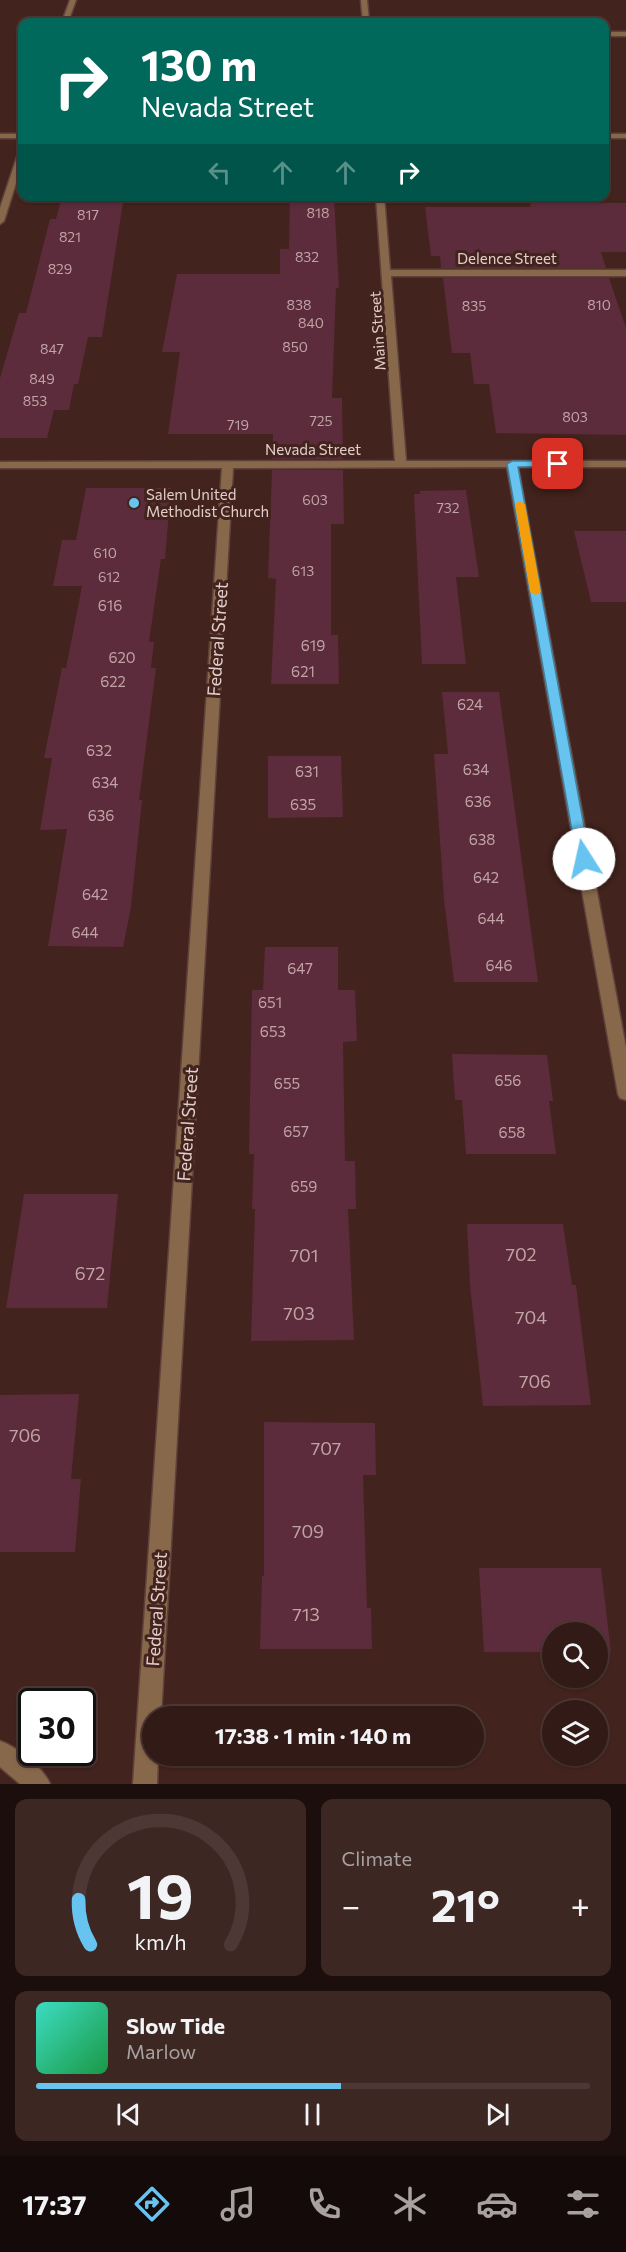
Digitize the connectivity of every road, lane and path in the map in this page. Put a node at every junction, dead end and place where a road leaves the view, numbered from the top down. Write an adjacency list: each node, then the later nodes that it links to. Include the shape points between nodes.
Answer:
1 (73, 0): 3 (street)
2 (364, 0): 4 (street)
3 (67, 18)
4 (366, 18)
5 (609, 34): 6 (street)
6 (626, 34)
7 (609, 135): 8 (street)
8 (626, 135)
9 (0, 136): 10 (street)
10 (18, 136)
11 (18, 165): 13 (street)
12 (380, 201): 14 (street, Main Street)
13 (0, 221)
14 (387, 273): 15 (street, Delence Street); 17 (street, Main Street)
15 (626, 273)
16 (228, 464): 17 (street, Nevada Street); 20 (street, Nevada Street); 24 (street, Federal Street)
17 (402, 464): 18 (street, Nevada Street)
18 (512, 464): 19 (street, Nevada Street); 21 (street)
19 (626, 464)
20 (0, 465)
21 (626, 1094)
22 (0, 1752): 23 (street)
23 (38, 1784)
24 (145, 1784)

